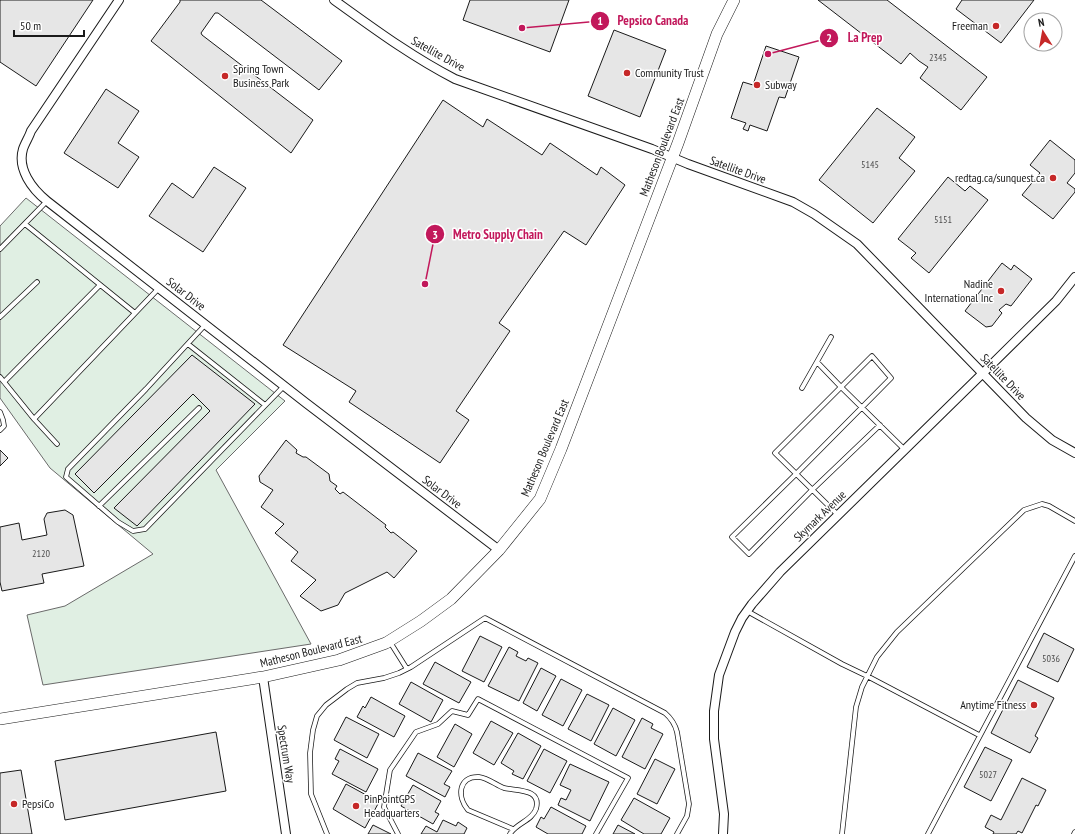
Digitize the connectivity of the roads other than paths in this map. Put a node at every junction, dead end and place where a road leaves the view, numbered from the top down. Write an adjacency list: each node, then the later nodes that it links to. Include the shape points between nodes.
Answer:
1 (119, 0): 5 (street, Solar Drive, via 31,131 23,150 22,162 26,177)
2 (334, 0): 4 (street, Satellite Drive, via 405,50 456,79)
3 (734, 0): 4 (street, Matheson Boulevard East, via 717,34)
4 (672, 158): 18 (street, Satellite Drive, via 794,202 820,218 857,244); 39 (street, Matheson Boulevard East, via 540,499)
5 (47, 201): 6 (lane); 11 (street, Solar Drive)
6 (25, 224): 7 (lane); 10 (lane)
7 (0, 249)
8 (1075, 278): 18 (street, Skymark Avenue)
9 (37, 282): 13 (lane)
10 (100, 285): 12 (lane); 20 (lane)
11 (159, 288): 12 (lane); 14 (street, Solar Drive)
12 (135, 313): 28 (lane)
13 (0, 317)
14 (206, 324): 16 (lane); 21 (street, Solar Drive)
15 (830, 337): 17 (lane)
16 (188, 344): 24 (lane); 36 (lane, via 68,468 66,477)
17 (817, 362): 22 (lane); 23 (lane)
18 (983, 373): 32 (street, Skymark Avenue); 33 (street, Satellite Drive, via 1026,418 1052,440)
19 (0, 377): 20 (lane)
20 (4, 382): 28 (lane)
21 (284, 386): 24 (lane); 39 (street, Solar Drive)
22 (841, 386): 25 (lane); 25 (lane, via 872,356 891,378); 34 (lane, via 775,454)
23 (802, 388)
24 (265, 405): 36 (lane, via 145,529 133,531)
25 (862, 407): 29 (lane); 34 (lane)
26 (199, 408): 36 (lane)
27 (0, 412): 30 (lane, via 4,426)
28 (34, 419): 31 (lane)
29 (880, 425): 32 (lane); 35 (lane)
30 (0, 430)
31 (57, 444)
32 (905, 450): 37 (street, Skymark Avenue)
33 (1075, 453)
34 (796, 474): 35 (lane); 35 (lane, via 732,537 749,554)
35 (812, 490): 37 (lane)
36 (99, 506)
37 (838, 515): 41 (street, Skymark Avenue, via 780,572)
38 (1075, 521): 44 (lane, via 1042,504 1024,510 897,632 877,657)
39 (499, 550): 42 (street, Matheson Boulevard East, via 451,599)
40 (1075, 556): 47 (lane)
41 (747, 611): 44 (lane); 55 (street, Skymark Avenue, via 735,632 719,675 714,711 714,739 724,814)
42 (389, 641): 43 (lane); 45 (street, Matheson Boulevard East, via 339,660)
43 (407, 669): 50 (lane, via 384,678 357,683 326,705 317,716 310,753 310,794); 54 (lane, via 485,618 665,713 675,725 688,791 687,816)
44 (868, 676): 47 (lane); 56 (lane, via 856,707)
45 (263, 677): 46 (street, Matheson Boulevard East); 49 (street, Spectrum Way)
46 (0, 719)
47 (979, 735): 57 (lane)
48 (513, 829): 48 (lane, via 534,814 537,805 533,795 530,792 500,787 483,778 468,780 460,793 468,810); 52 (lane)
49 (286, 834)
50 (327, 834)
51 (398, 834): 53 (lane, via 384,808 390,770 416,732 438,724 452,711 468,715 478,699 628,778)
52 (510, 834)
53 (596, 834)
54 (677, 834)
55 (723, 834)
56 (842, 834)
57 (928, 834)

